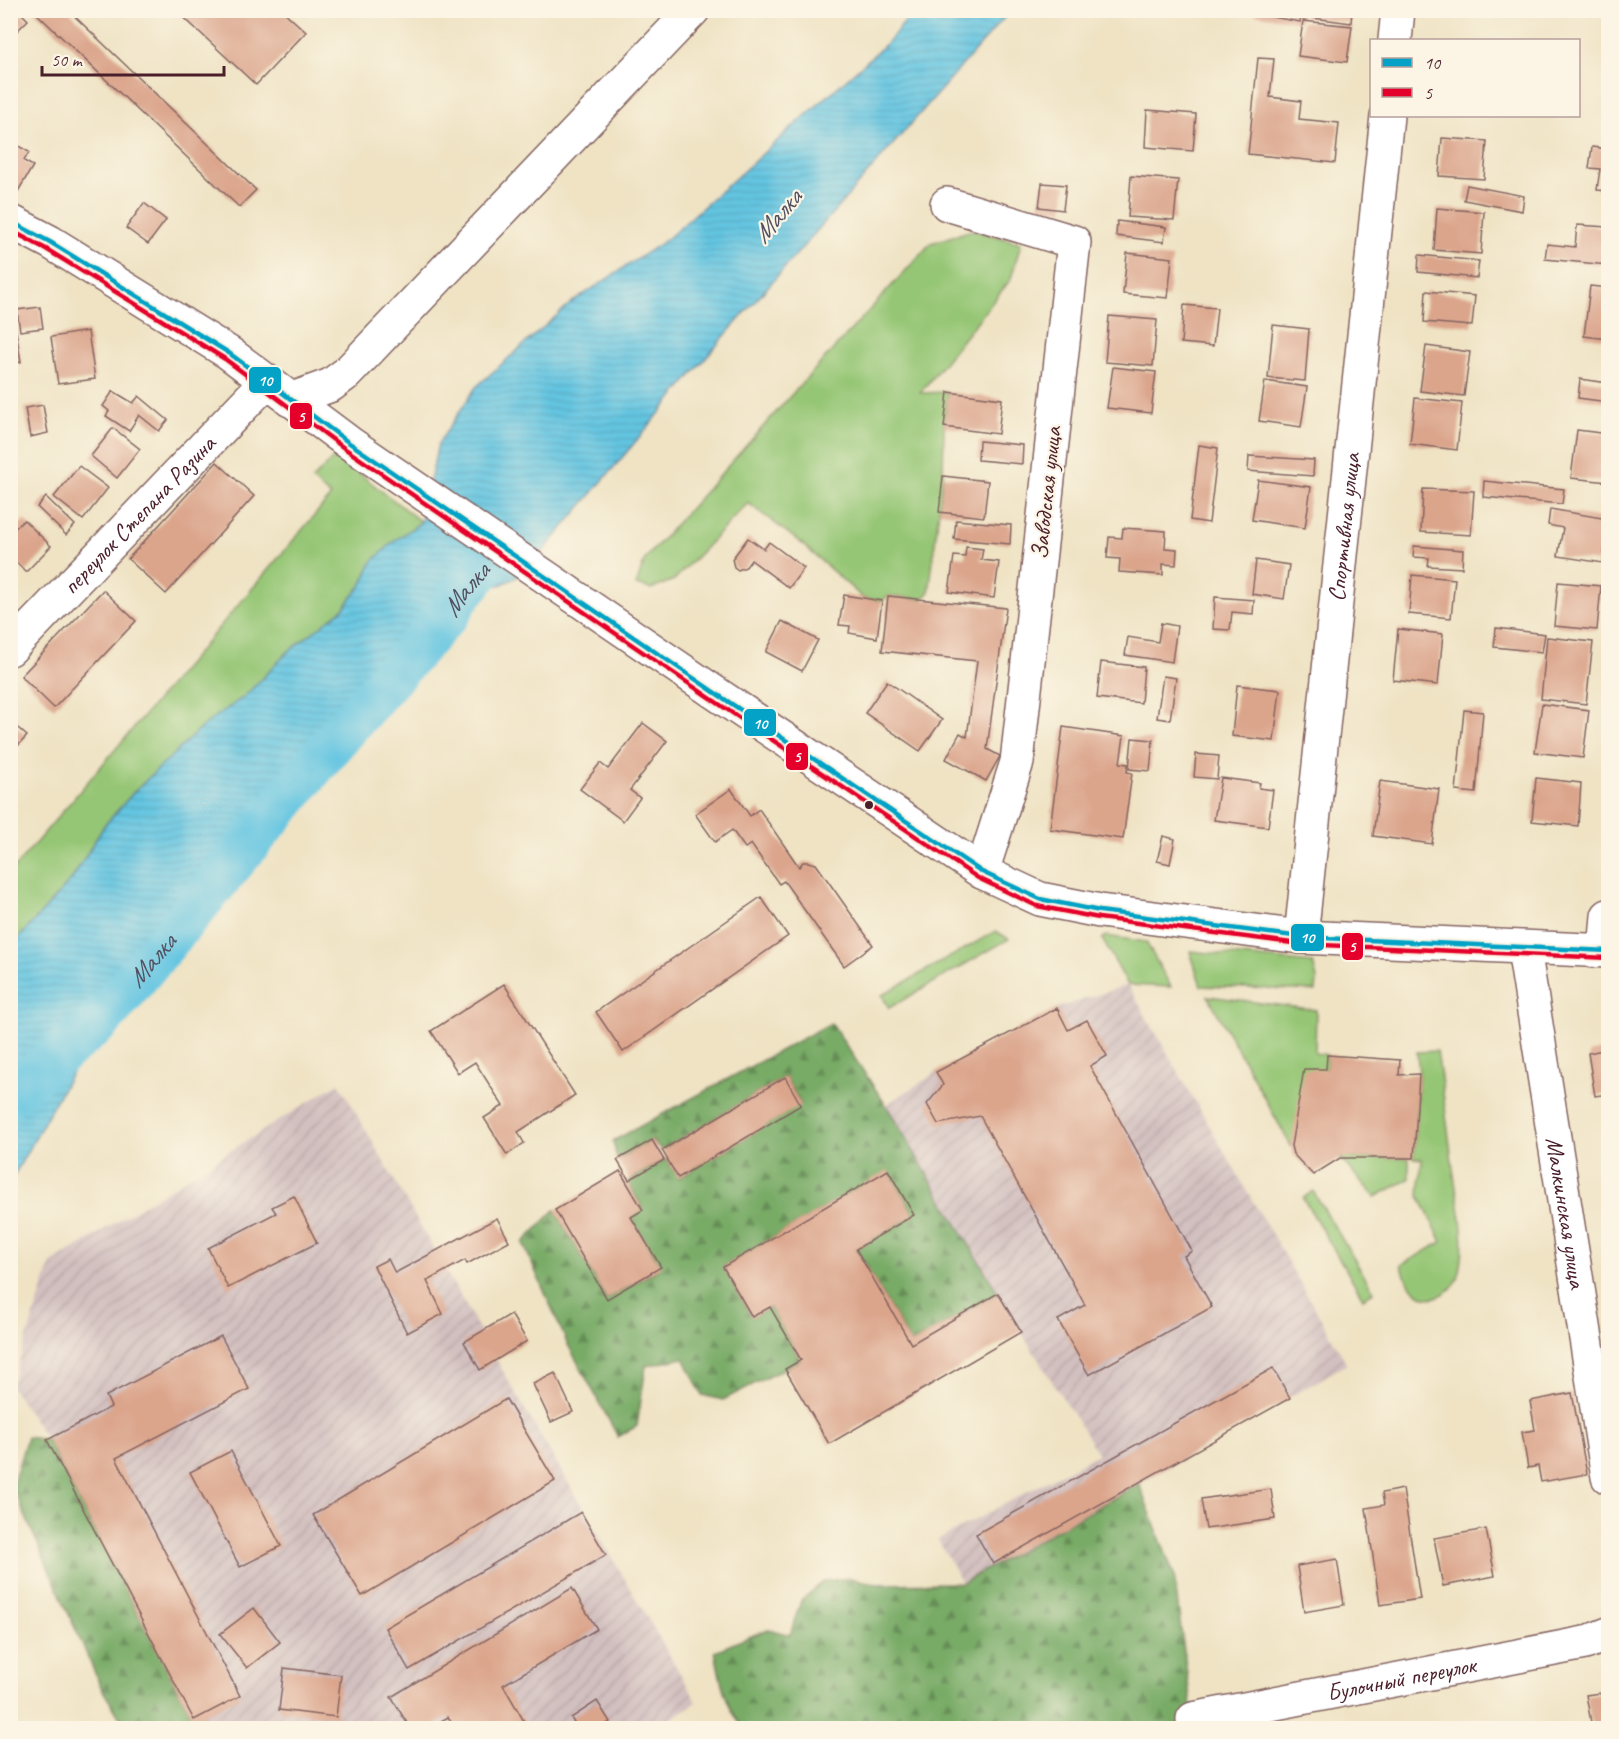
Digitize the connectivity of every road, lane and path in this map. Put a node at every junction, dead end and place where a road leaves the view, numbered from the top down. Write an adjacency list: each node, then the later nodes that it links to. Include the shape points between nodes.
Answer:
1 (693, 10): 7 (street, via 346,373 331,386)
2 (1398, 10): 3 (street)
3 (1395, 39)
4 (1387, 117): 11 (street, Спортивная улица)
5 (946, 204): 9 (street, Заводская улица, via 1074,242 1017,762)
6 (10, 221): 7 (street, via 229,353)
7 (278, 391): 8 (street, переулок Степана Разина); 9 (street)
8 (10, 649)
9 (982, 872): 11 (street, via 1040,899 1100,911)
10 (1608, 916): 13 (street)
11 (1301, 937): 12 (street)
12 (1524, 949): 13 (street); 14 (street, Малкинская улица)
13 (1607, 951)
14 (1608, 1477)
15 (1608, 1634): 16 (street, Булочный переулок, via 1585,1643)
16 (1192, 1719)

